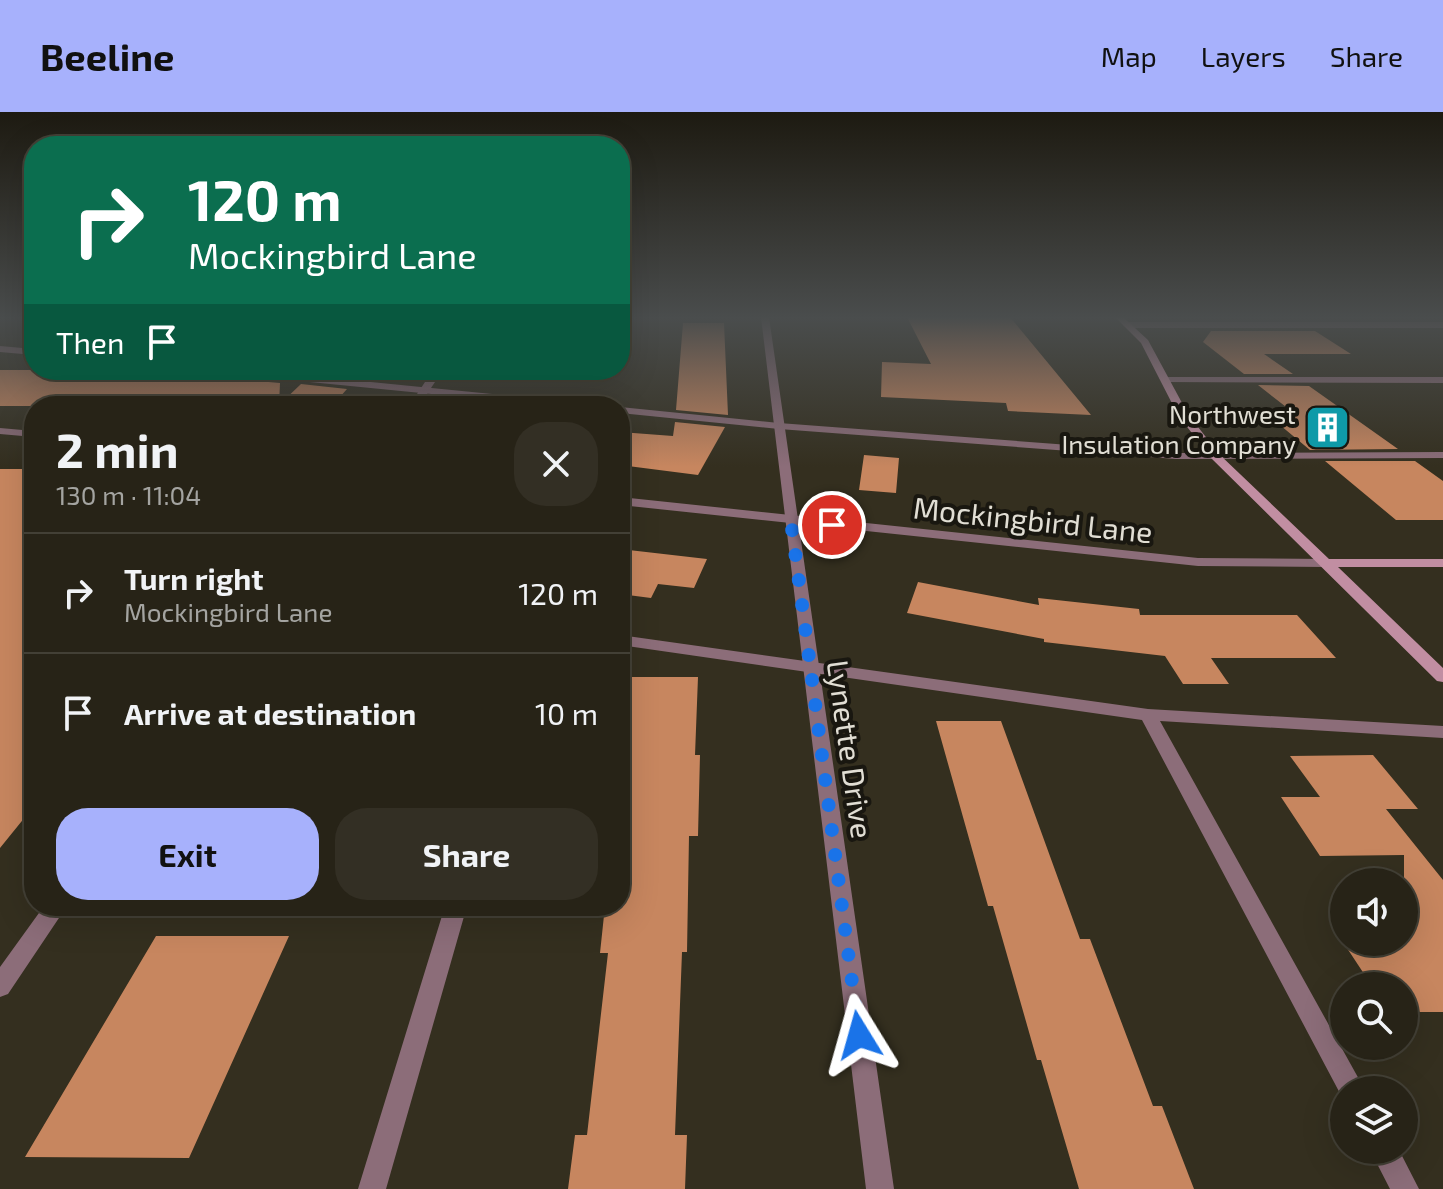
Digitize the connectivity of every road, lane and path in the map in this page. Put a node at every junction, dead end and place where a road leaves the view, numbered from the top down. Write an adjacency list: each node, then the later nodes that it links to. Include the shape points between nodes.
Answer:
1 (771, 367): 11 (street, Lynette Drive)
2 (1159, 367): 5 (main road)
3 (322, 380): 7 (street)
4 (432, 380): 7 (street)
5 (1166, 380): 6 (street); 15 (main road, via 1183,415)
6 (1443, 380)
7 (425, 390): 8 (street); 9 (street)
8 (421, 396)
9 (485, 396)
10 (630, 411): 11 (street)
11 (779, 426): 15 (street); 17 (street, Lynette Drive)
12 (2, 432): 13 (street)
13 (24, 433)
14 (1443, 455): 15 (street)
15 (1215, 456): 18 (main road)
16 (630, 502): 17 (street, Mockingbird Lane)
17 (791, 521): 18 (street, Mockingbird Lane, via 1198,562); 21 (street, Lynette Drive)
18 (1326, 563): 19 (main road, Mockingbird Lane); 22 (main road)
19 (1443, 563)
20 (630, 641): 21 (street)
21 (810, 667): 23 (street); 31 (street, Lynette Drive)
22 (1443, 677)
23 (1148, 715): 24 (street); 28 (street)
24 (1443, 732)
25 (49, 916): 27 (street)
26 (453, 916): 30 (street)
27 (0, 986)
28 (1344, 1076)
29 (1392, 1164): 32 (street)
30 (372, 1189)
31 (880, 1189)
32 (1405, 1189)

